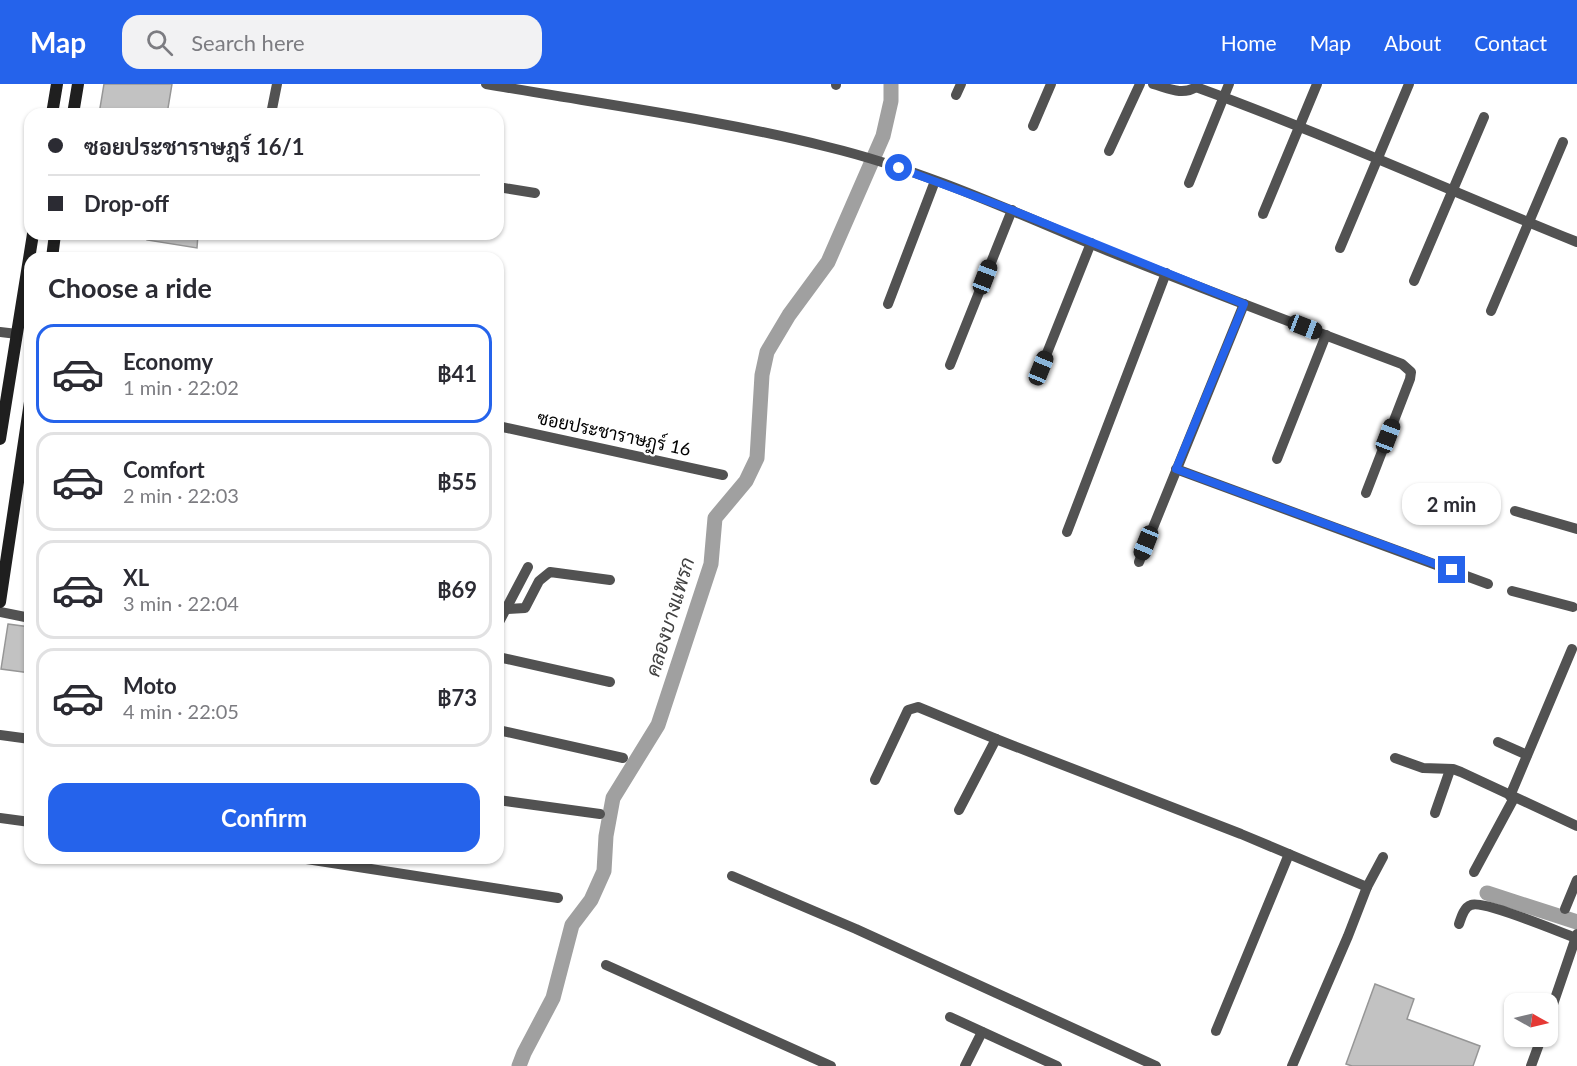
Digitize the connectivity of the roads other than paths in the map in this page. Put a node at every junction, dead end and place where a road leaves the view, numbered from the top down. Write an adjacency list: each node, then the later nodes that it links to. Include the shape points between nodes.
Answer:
1 (57, 84): 13 (main road)
2 (78, 84): 14 (main road)
3 (277, 84): 15 (street)
4 (486, 84): 22 (street, via 754,129 899,168)
5 (1052, 84): 17 (street)
6 (1140, 84): 20 (street)
7 (1153, 84): 11 (street, via 1181,92)
8 (1229, 84): 12 (street)
9 (1317, 84): 18 (street)
10 (1409, 84): 21 (street)
11 (1197, 86): 12 (street)
12 (1223, 98): 18 (street); 23 (street)
13 (53, 108)
14 (74, 108)
15 (272, 108)
16 (1484, 117): 25 (street)
17 (1033, 126)
18 (1300, 129): 21 (street); 28 (street)
19 (1563, 142): 29 (street)
20 (1110, 152)
21 (1377, 158): 25 (street); 32 (street)
22 (935, 182): 27 (street); 36 (street)
23 (1189, 183)
24 (504, 188): 26 (street)
25 (1453, 191): 29 (street); 34 (street)
26 (535, 193)
27 (1012, 210): 31 (street); 42 (street)
28 (1263, 214)
29 (1528, 222): 30 (street); 38 (street)
30 (1577, 242)
31 (1091, 243): 33 (street); 43 (street)
32 (1340, 248)
33 (1166, 273): 37 (street); 53 (street)
34 (1414, 281)
35 (24, 290): 40 (main road)
36 (888, 304)
37 (1244, 304): 41 (street); 48 (street)
38 (1491, 311)
39 (0, 332): 40 (street)
40 (17, 334): 45 (main road)
41 (1326, 335): 47 (street); 50 (street, via 1402,364 1411,372)
42 (950, 365)
43 (1041, 368)
44 (504, 427): 49 (street, ซอยประชาราษฎร์ 16)
45 (0, 439)
46 (24, 442): 59 (main road)
47 (1277, 459)
48 (1176, 469): 54 (street); 57 (street)
49 (723, 475)
50 (1366, 493)
51 (1515, 511): 52 (street)
52 (1577, 529)
53 (1067, 532)
54 (1139, 562)
55 (528, 567): 61 (street)
56 (610, 580): 61 (street, via 550,572 538,580 525,608)
57 (1488, 584)
58 (1512, 591): 60 (street)
59 (0, 602)
60 (1573, 607)
61 (506, 609): 63 (street)
62 (0, 612): 64 (street)
63 (504, 613)
64 (24, 617)
65 (1572, 649): 73 (street)
66 (504, 658): 67 (street)
67 (610, 682)
68 (504, 731): 74 (street)
69 (0, 735): 70 (street)
70 (24, 738)
71 (996, 739): 77 (street, via 913,707 908,710); 80 (street); 86 (street)
72 (1498, 742): 73 (street)
73 (1527, 755): 78 (street)
74 (623, 758)
75 (1395, 758): 76 (street, via 1423,768)
76 (1450, 770): 78 (street); 81 (street)
77 (875, 780)
78 (1512, 797): 85 (street); 89 (street)
79 (504, 801): 82 (street)
80 (959, 810)
81 (1435, 813)
82 (600, 814)
83 (0, 818): 84 (street)
84 (24, 821)
85 (1577, 826)
86 (1289, 854): 92 (street); 100 (street)
87 (1383, 858): 92 (street)
88 (339, 864): 93 (street)
89 (1474, 872)
90 (732, 876): 106 (street)
91 (1577, 880): 94 (street)
92 (1367, 887): 107 (street)
93 (558, 898)
94 (1565, 909)
95 (1459, 924): 96 (street, via 1466,908 1475,904)
96 (1576, 936): 98 (street)
97 (606, 964): 103 (street)
98 (1557, 993)
99 (950, 1017): 101 (street)
100 (1216, 1031)
101 (982, 1032): 104 (street); 105 (street)
102 (1538, 1047): 108 (street)
103 (831, 1066)
104 (965, 1066)
105 (1056, 1066)
106 (1156, 1066)
107 (1292, 1066)
108 (1531, 1066)

